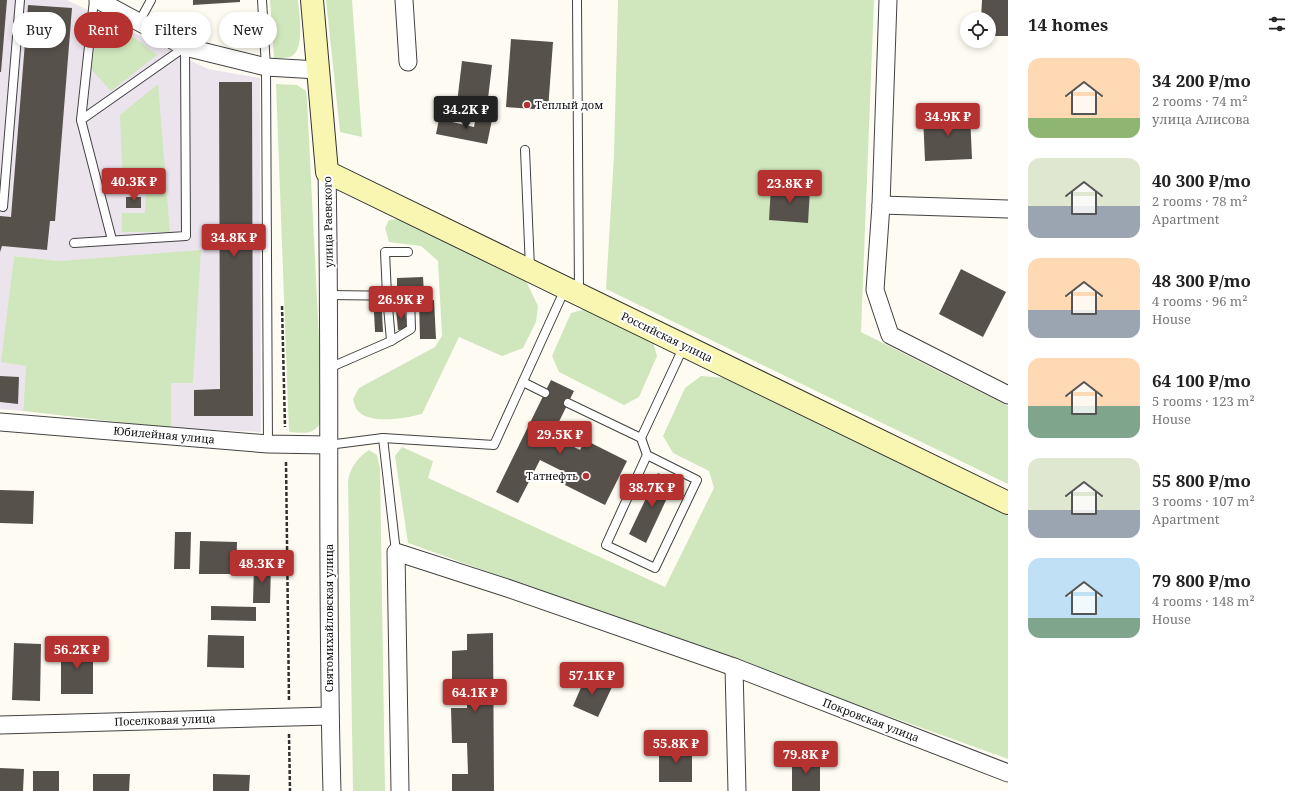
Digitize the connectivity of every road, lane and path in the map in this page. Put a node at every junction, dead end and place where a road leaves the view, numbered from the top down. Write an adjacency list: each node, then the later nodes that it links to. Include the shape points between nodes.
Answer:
1 (20, 0): 21 (lane, via 3,207)
2 (94, 0): 17 (lane)
3 (98, 0): 10 (street)
4 (152, 0): 10 (lane)
5 (262, 0): 15 (lane)
6 (312, 0): 16 (main road, улица Раевского)
7 (404, 0): 14 (street)
8 (577, 0): 27 (lane)
9 (888, 0): 20 (street)
10 (139, 22)
11 (184, 48): 17 (lane)
12 (185, 48): 23 (lane, via 186,236)
13 (189, 48): 15 (street)
14 (408, 62)
15 (266, 67): 16 (street); 41 (lane)
16 (318, 70): 19 (main road, улица Раевского)
17 (81, 120): 23 (lane)
18 (525, 150): 26 (lane)
19 (327, 172): 26 (main road, Российская улица); 28 (street, улица Раевского)
20 (881, 204): 22 (street); 36 (street, via 875,290 890,336)
21 (0, 206)
22 (1008, 209)
23 (112, 240): 24 (lane)
24 (74, 243)
25 (408, 252): 29 (lane, via 386,252)
26 (530, 270): 27 (main road, Российская улица)
27 (572, 291): 32 (main road, Российская улица); 34 (lane)
28 (329, 295): 29 (lane); 33 (street, улица Раевского)
29 (387, 295): 31 (lane); 31 (lane, via 410,296 411,329)
30 (282, 303): 42 (path)
31 (391, 341): 33 (lane)
32 (685, 346): 40 (lane); 45 (main road, Российская улица)
33 (329, 368): 43 (street, улица Раевского)
34 (523, 382): 35 (lane); 39 (lane, via 494,445)
35 (545, 393)
36 (1008, 395)
37 (568, 403): 40 (lane)
38 (0, 422): 41 (street, Юбилейная улица)
39 (383, 438): 43 (lane); 46 (lane)
40 (641, 438): 44 (lane)
41 (268, 444): 42 (street, Юбилейная улица)
42 (286, 444): 43 (street, Юбилейная улица); 49 (path)
43 (328, 445): 48 (street, Святомихайловская улица)
44 (647, 455): 44 (lane, via 697,480 655,568 606,545)
45 (1008, 503)
46 (396, 552): 47 (street, Покровская улица); 54 (street)
47 (734, 667): 51 (street, Покровская улица); 55 (street)
48 (330, 716): 49 (street, Поселковая улица); 53 (street, Святомихайловская улица)
49 (289, 717): 50 (street, Поселковая улица); 52 (path)
50 (0, 725)
51 (1008, 773)
52 (290, 791)
53 (332, 791)
54 (400, 791)
55 (737, 791)

